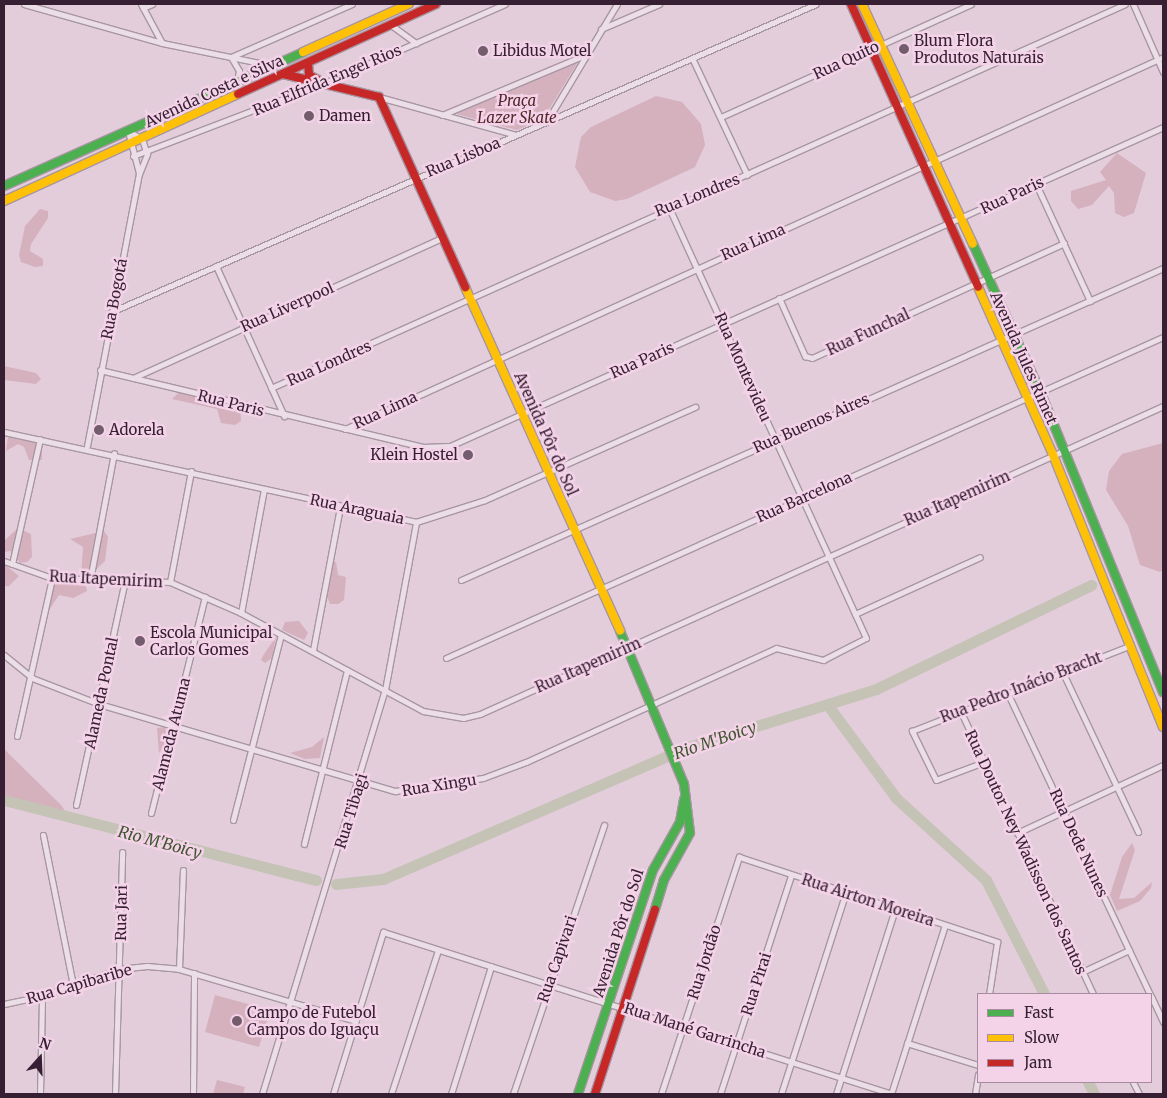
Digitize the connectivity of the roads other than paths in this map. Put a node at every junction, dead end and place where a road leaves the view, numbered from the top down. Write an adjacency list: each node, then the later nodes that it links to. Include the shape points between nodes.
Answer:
1 (24, 4): 18 (street)
2 (152, 4): 15 (street)
3 (352, 4): 23 (street)
4 (409, 4): 27 (main road, Avenida Costa e Silva)
5 (436, 4): 16 (main road, Avenida Costa e Silva)
6 (505, 4): 19 (street, Rua Elfrida Engel Rios)
7 (617, 4): 17 (street)
8 (659, 4): 17 (street)
9 (816, 4): 25 (street, Rua Lisboa)
10 (850, 4): 21 (main road, Avenida Jules Rimet)
11 (862, 4): 20 (main road, Avenida Jules Rimet)
12 (971, 4): 20 (street, Rua Quito)
13 (1124, 4): 33 (street, Rua Londres)
14 (1132, 4): 24 (street)
15 (142, 6): 18 (street)
16 (390, 25): 19 (street); 26 (main road, Avenida Costa e Silva)
17 (601, 30): 22 (street)
18 (162, 43): 23 (street)
19 (416, 43): 31 (street, Rua Elfrida Engel Rios)
20 (880, 45): 21 (street, Rua Quito); 33 (main road, Avenida Jules Rimet)
21 (870, 49): 34 (main road, Avenida Jules Rimet); 36 (street, Rua Quito)
22 (585, 56): 35 (street); 37 (street)
23 (231, 57): 27 (street); 30 (street, via 239,71)
24 (1160, 58): 28 (street); 45 (street, Rua Lima)
25 (694, 60): 36 (street); 37 (street, Rua Lisboa)
26 (308, 63): 29 (main road, Avenida Costa e Silva); 31 (main road, via 309,75)
27 (269, 66): 30 (main road, Avenida Costa e Silva)
28 (1163, 72)
29 (284, 74): 31 (main road); 41 (main road, Avenida Costa e Silva)
30 (237, 82): 39 (main road, Avenida Costa e Silva)
31 (324, 83): 32 (main road); 43 (street, Rua Elfrida Engel Rios)
32 (379, 97): 35 (street); 49 (main road, Avenida Pôr do Sol)
33 (907, 102): 34 (street, Rua Londres); 45 (main road, Avenida Jules Rimet)
34 (897, 107): 46 (main road, Avenida Jules Rimet); 48 (street, Rua Londres)
35 (442, 115): 40 (street)
36 (721, 117): 48 (street)
37 (547, 121): 40 (street, Rua Lisboa)
38 (1163, 127): 50 (street, Rua Paris)
39 (128, 131): 41 (street); 42 (street); 51 (main road, Avenida Costa e Silva)
40 (516, 135): 49 (street, Rua Lisboa)
41 (142, 139): 42 (main road, Avenida Costa e Silva); 43 (street)
42 (129, 144): 44 (street); 52 (main road, Avenida Costa e Silva)
43 (147, 154): 44 (street, Rua Elfrida Engel Rios); 47 (street, Rua Bogotá)
44 (133, 156): 47 (street)
45 (934, 162): 46 (street, Rua Lima); 54 (main road, Avenida Jules Rimet)
46 (923, 166): 55 (main road, Avenida Jules Rimet); 59 (street, Rua Lima)
47 (139, 174): 66 (street, Rua Bogotá)
48 (747, 175): 53 (street, Rua Londres)
49 (415, 178): 56 (main road, Avenida Pôr do Sol); 58 (street, Rua Lisboa)
50 (1036, 184): 54 (street, Rua Paris); 57 (street)
51 (4, 186)
52 (4, 201)
53 (668, 206): 59 (street, Rua Montevideu); 64 (street, Rua Londres)
54 (961, 219): 55 (street, Rua Paris); 61 (main road, Avenida Jules Rimet)
55 (949, 224): 62 (main road, Avenida Jules Rimet); 63 (street, Rua Paris)
56 (441, 238): 64 (main road, Avenida Pôr do Sol); 68 (street, Rua Liverpool)
57 (1064, 243): 61 (street, Rua Funchal); 65 (street)
58 (216, 266): 66 (street, Rua Lisboa); 68 (street)
59 (696, 267): 67 (street, Rua Montevideu); 72 (street, Rua Lima)
60 (1163, 268): 65 (street, Rua Buenos Aires)
61 (987, 277): 62 (street, Rua Funchal); 69 (main road, Avenida Jules Rimet)
62 (975, 282): 63 (street, Rua Funchal, via 812,358 805,356); 71 (main road, Avenida Jules Rimet)
63 (779, 298): 67 (street, Rua Paris)
64 (470, 300): 72 (main road, Avenida Pôr do Sol); 75 (street, Rua Londres)
65 (1090, 301): 69 (street, Rua Buenos Aires)
66 (111, 312): 73 (street, Rua Bogotá)
67 (724, 324): 80 (street, Rua Paris); 85 (street, Rua Montevideu)
68 (244, 327): 74 (street, Rua Liverpool); 75 (street)
69 (1013, 332): 71 (street, Rua Buenos Aires); 76 (main road, Avenida Jules Rimet)
70 (1163, 336): 76 (street, Rua Barcelona)
71 (1000, 338): 77 (main road, Avenida Jules Rimet); 85 (street, Rua Buenos Aires)
72 (497, 358): 80 (main road, Avenida Pôr do Sol); 82 (street, Rua Lima)
73 (100, 370): 74 (street, Rua Paris); 86 (street, Rua Bogotá)
74 (133, 378): 81 (street, Rua Paris)
75 (271, 388): 81 (street)
76 (1040, 391): 77 (street, Rua Barcelona); 87 (main road, Avenida Jules Rimet)
77 (1027, 397): 89 (main road, Avenida Jules Rimet); 93 (street, Rua Barcelona)
78 (1163, 406): 87 (street, Rua Itapemirim)
79 (695, 407): 91 (street, Rua Araguaia)
80 (522, 414): 82 (street, Rua Paris, via 436,449); 91 (main road, Avenida Pôr do Sol)
81 (284, 416): 82 (street, Rua Paris)
82 (345, 429)
83 (4, 432): 84 (street, Rua Araguaia)
84 (40, 439): 86 (street, Rua Araguaia); 100 (street)
85 (775, 439): 93 (street, Rua Montevideu); 96 (street, Rua Buenos Aires)
86 (87, 446): 88 (street, Rua Araguaia)
87 (1065, 450): 89 (street, Rua Itapemirim); 122 (main road, Avenida Jules Rimet)
88 (114, 452): 90 (street, Rua Araguaia); 102 (street)
89 (1053, 455): 97 (street, Rua Itapemirim); 112 (main road, Avenida Jules Rimet)
90 (191, 472): 92 (street, Rua Araguaia); 105 (street)
91 (548, 472): 95 (street, Rua Araguaia, via 485,500); 96 (main road, Avenida Pôr do Sol)
92 (264, 489): 94 (street, Rua Araguaia); 108 (street)
93 (802, 498): 97 (street, Rua Montevideu); 106 (street, Rua Barcelona)
94 (340, 506): 95 (street, Rua Araguaia); 114 (street)
95 (416, 522): 120 (street, Rua Tibagi)
96 (574, 529): 103 (street, Rua Buenos Aires); 106 (main road, Avenida Pôr do Sol)
97 (828, 556): 109 (street, Rua Montevideu); 113 (street, Rua Itapemirim)
98 (980, 557): 109 (street)
99 (4, 560): 100 (street, Rua Itapemirim)
100 (12, 564): 101 (street, Rua Itapemirim)
101 (52, 578): 102 (street, Rua Itapemirim); 119 (street)
102 (90, 580): 104 (street, Rua Itapemirim)
103 (460, 580)
104 (125, 581): 105 (street, Rua Itapemirim); 123 (street, Alameda Pontal)
105 (170, 582): 107 (street, Rua Itapemirim)
106 (602, 590): 113 (main road, Avenida Pôr do Sol); 116 (street, Rua Barcelona)
107 (205, 597): 108 (street, Rua Itapemirim); 127 (street, Alameda Atuma)
108 (241, 613): 110 (street, Rua Itapemirim)
109 (855, 614): 111 (street, Rua Montevideu)
110 (281, 635): 114 (street, Rua Itapemirim); 129 (street)
111 (866, 638): 124 (street, Rua Xingu, via 823,660 776,648)
112 (1131, 645): 118 (street, Rua Pedro Inácio Bracht); 126 (main road, Avenida Jules Rimet)
113 (628, 647): 120 (street, Rua Itapemirim, via 463,718 423,711); 124 (main road, Avenida Pôr do Sol)
114 (312, 650): 117 (street, Rua Itapemirim)
115 (4, 655): 119 (street, Rua Xingu)
116 (446, 658)
117 (347, 670): 120 (street, Rua Itapemirim); 132 (street)
118 (1062, 671): 121 (street, Rua Pedro Inácio Bracht); 135 (street)
119 (32, 678): 123 (street, Rua Xingu); 128 (street)
120 (385, 690): 133 (street, Rua Tibagi)
121 (1007, 692): 125 (street, Rua Pedro Inácio Bracht); 137 (street, Rua Dede Nunes)
122 (1163, 692)
123 (99, 704): 127 (street, Rua Xingu); 136 (street, Alameda Pontal)
124 (653, 704): 133 (street, Rua Xingu, via 484,778 396,791); 134 (main road, Avenida Pôr do Sol)
125 (960, 710): 130 (street, Rua Doutor Ney Wadisson dos Santos); 130 (street, Rua Pedro Inácio Bracht, via 912,731 936,780)
126 (1163, 727)
127 (173, 728): 129 (street, Rua Xingu); 138 (street, Alameda Atuma)
128 (17, 736)
129 (252, 751): 132 (street, Rua Xingu); 139 (street)
130 (984, 762): 144 (street, Rua Doutor Ney Wadisson dos Santos)
131 (1163, 765): 135 (street)
132 (322, 771): 133 (street, Rua Xingu); 146 (street)
133 (360, 782): 170 (street, Rua Tibagi)
134 (684, 784): 141 (main road, Avenida Pôr do Sol, via 684,810); 143 (main road, Avenida Pôr do Sol)
135 (1116, 787): 137 (street); 142 (street)
136 (76, 805)
137 (1064, 812): 144 (street); 157 (street, Rua Dede Nunes)
138 (151, 813)
139 (233, 820)
140 (604, 825): 163 (street, Rua Capivari)
141 (674, 831): 143 (main road); 148 (main road, Avenida Pôr do Sol)
142 (1138, 832)
143 (690, 833): 150 (main road, Avenida Pôr do Sol)
144 (1018, 833): 161 (street, Rua Doutor Ney Wadisson dos Santos)
145 (44, 835): 164 (street)
146 (304, 844)
147 (122, 852): 159 (street, Rua Jari)
148 (659, 855): 150 (main road); 171 (main road, Avenida Pôr do Sol)
149 (738, 857): 152 (street, Rua Airton Moreira); 176 (street, Rua Jordão)
150 (672, 862): 173 (main road, Avenida Pôr do Sol)
151 (183, 870): 160 (street)
152 (792, 875): 153 (street, Rua Airton Moreira); 178 (street, Rua Pirai)
153 (846, 892): 154 (street, Rua Airton Moreira); 179 (street)
154 (895, 908): 155 (street, Rua Airton Moreira); 181 (street)
155 (945, 925): 165 (street, Rua Airton Moreira, via 997,942); 177 (street)
156 (438, 950): 158 (street, Rua Mané Garrincha); 174 (street, Rua Mané Garrincha, via 383,932); 188 (street)
157 (1129, 950): 161 (street); 167 (street, Rua Dede Nunes)
158 (491, 966): 163 (street, Rua Mané Garrincha); 189 (street)
159 (119, 969): 160 (street, Rua Capibaribe); 164 (street, Rua Capibaribe); 184 (street, Rua Jari)
160 (179, 969): 162 (street, Rua Capibaribe)
161 (1082, 972): 166 (street, Rua Doutor Ney Wadisson dos Santos)
162 (194, 973): 170 (street, Rua Capibaribe); 185 (street)
163 (549, 982): 171 (street, Rua Mané Garrincha); 190 (street, Rua Capivari)
164 (73, 985): 168 (street, Rua Capibaribe)
165 (989, 993)
166 (1092, 993)
167 (1149, 993)
168 (42, 996): 172 (street, Rua Capibaribe); 183 (street)
169 (1152, 999): 175 (street, Rua Dede Nunes)
170 (290, 1002): 174 (street, Rua Capibaribe); 186 (street, Rua Tibagi)
171 (609, 1002): 173 (street, Rua Mané Garrincha); 191 (main road, Avenida Pôr do Sol)
172 (4, 1004)
173 (623, 1007): 176 (street, Rua Mané Garrincha); 192 (main road, Avenida Pôr do Sol)
174 (356, 1021): 187 (street)
175 (1163, 1022)
176 (683, 1026): 178 (street, Rua Mané Garrincha); 193 (street, Rua Jordão)
177 (907, 1043): 180 (street); 197 (street)
178 (737, 1044): 179 (street, Rua Mané Garrincha); 194 (street, Rua Pirai)
179 (792, 1062): 181 (street, Rua Mané Garrincha); 195 (street)
180 (977, 1065)
181 (841, 1078): 196 (street); 197 (street, Rua Mané Garrincha)
182 (977, 1081): 198 (street)
183 (40, 1094)
184 (116, 1094)
185 (193, 1094)
186 (262, 1094)
187 (333, 1094)
188 (391, 1094)
189 (451, 1094)
190 (513, 1094)
191 (578, 1094)
192 (596, 1094)
193 (661, 1094)
194 (720, 1094)
195 (781, 1094)
196 (836, 1094)
197 (891, 1094)
198 (975, 1094)

